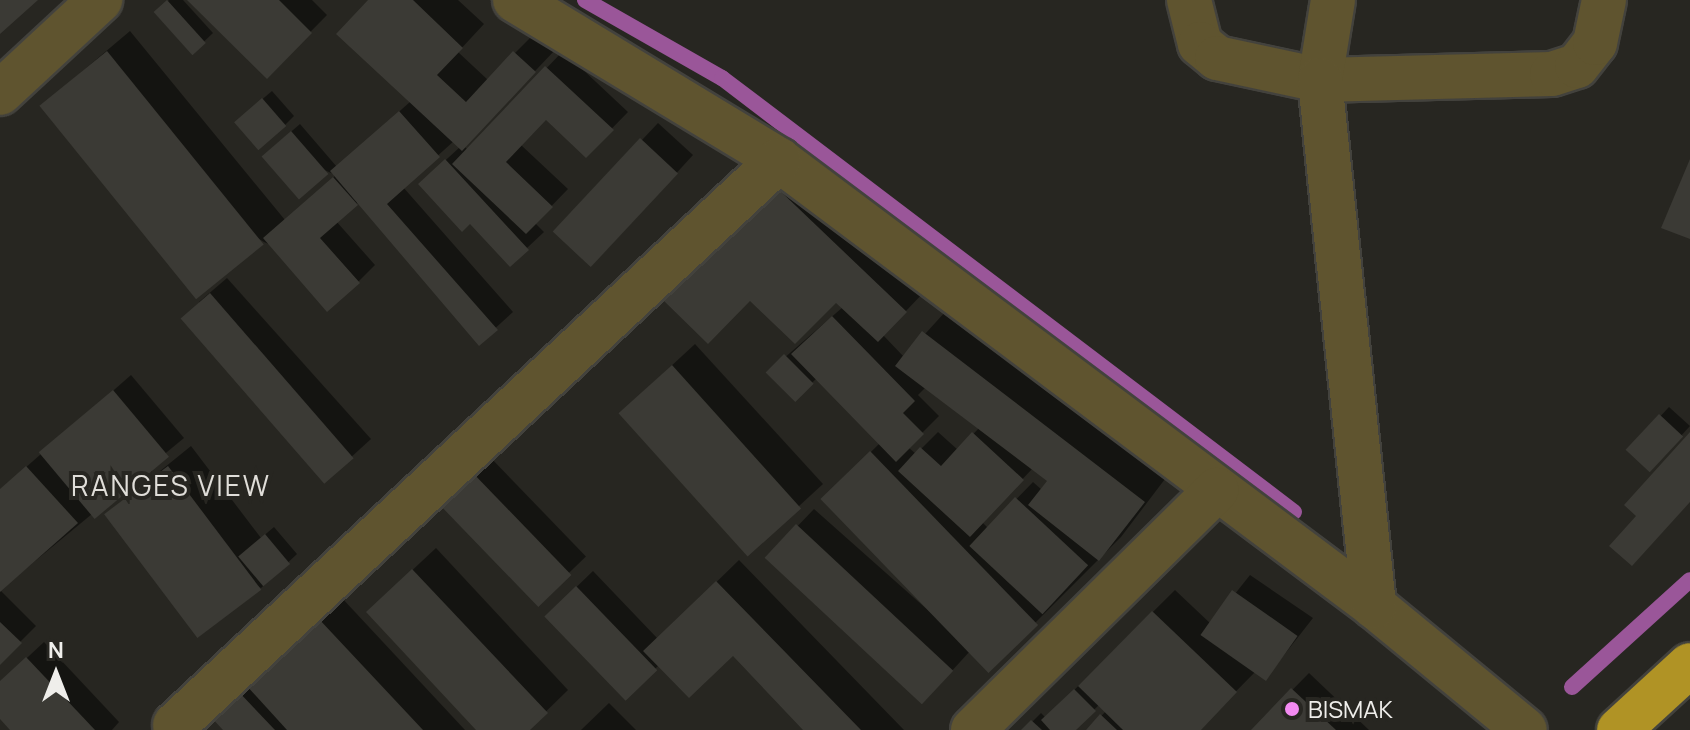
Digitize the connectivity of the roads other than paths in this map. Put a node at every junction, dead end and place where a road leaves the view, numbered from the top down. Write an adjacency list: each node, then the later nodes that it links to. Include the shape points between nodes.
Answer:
1 (100, 0): 7 (street)
2 (515, 0): 8 (street)
3 (1189, 0): 6 (street, via 1200,44 1217,58)
4 (1333, 0): 6 (street)
5 (1604, 0): 6 (street, via 1595,43 1577,66 1552,74)
6 (1320, 80): 10 (street)
7 (0, 93)
8 (779, 160): 9 (street); 12 (street)
9 (1216, 490): 10 (street); 13 (street)
10 (1374, 606): 14 (street)
11 (1690, 665): 15 (highway)
12 (175, 725)
13 (973, 730)
14 (1525, 730)
15 (1619, 730)

